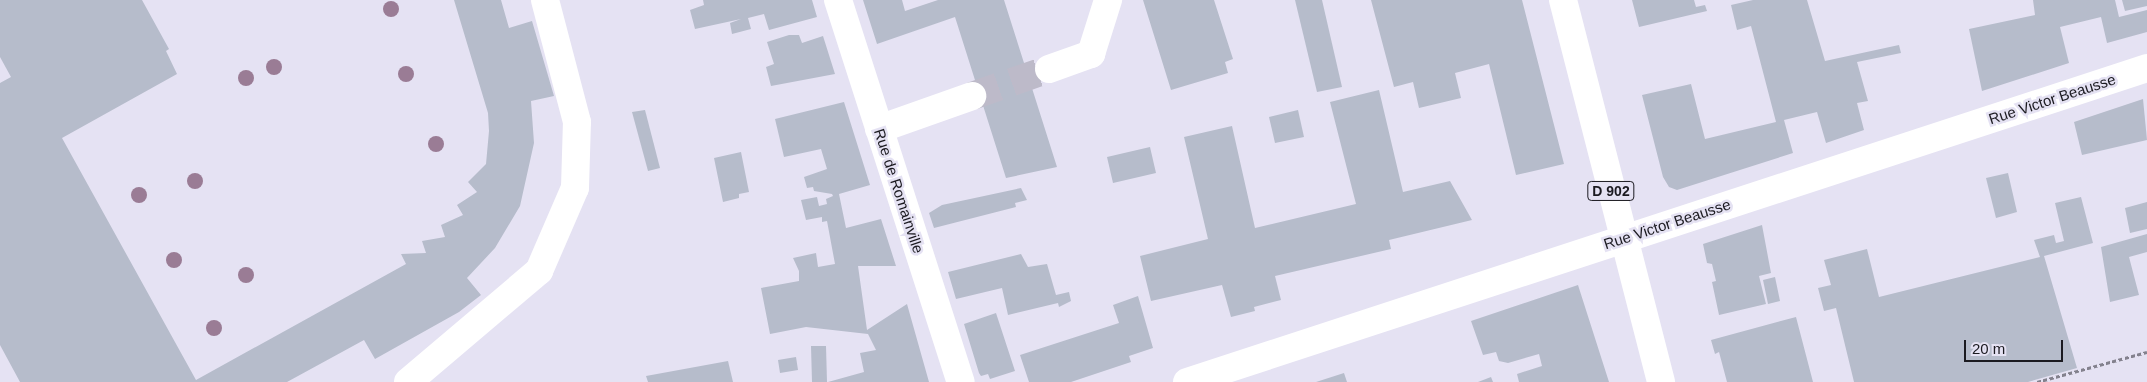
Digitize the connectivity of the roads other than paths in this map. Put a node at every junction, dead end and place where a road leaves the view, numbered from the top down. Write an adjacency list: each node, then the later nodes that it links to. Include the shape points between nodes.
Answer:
1 (545, 0): 10 (street, via 577,122 575,188 539,271)
2 (838, 0): 8 (street, Rue de Romainville)
3 (1108, 0): 6 (street, via 1091,54)
4 (1563, 0): 9 (street, D 902)
5 (2147, 68): 9 (street, Rue Victor Beausse)
6 (1049, 69)
7 (972, 96): 8 (street)
8 (879, 130): 11 (street, Rue de Romainville)
9 (1624, 238): 12 (street, Rue Victor Beausse); 13 (street, D 902)
10 (408, 382)
11 (961, 382)
12 (1187, 382)
13 (1661, 382)

